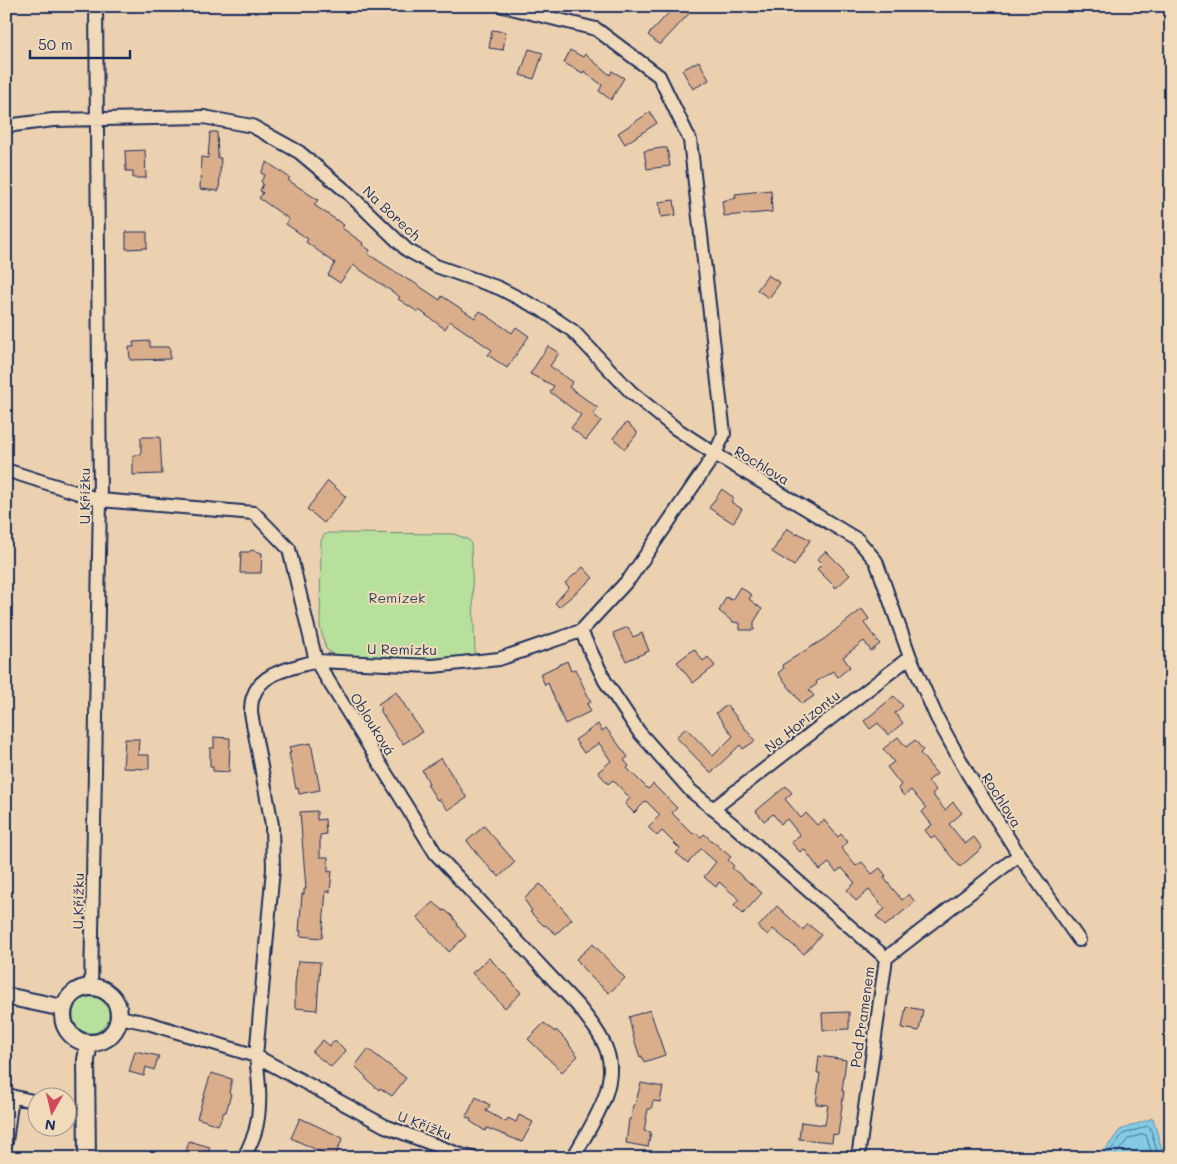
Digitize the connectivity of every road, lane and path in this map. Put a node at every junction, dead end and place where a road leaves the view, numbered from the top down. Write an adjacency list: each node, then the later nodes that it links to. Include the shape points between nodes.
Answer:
1 (96, 6): 3 (street, U Křížku)
2 (503, 6): 5 (street, Rochlova, via 596,29 659,76 690,140 724,434)
3 (98, 119): 4 (street, Na Borech); 5 (street, Na Borech, via 204,117 252,126 299,152 348,192 407,250 436,266 499,288 542,310 572,331 631,392 675,428); 7 (street, U Křížku)
4 (6, 126)
5 (714, 454): 8 (street, U Remízku, via 630,578); 9 (street, Rochlova, via 858,540 876,561)
6 (6, 470): 7 (street)
7 (100, 500): 10 (street, via 254,513 289,549); 15 (street, U Křížku)
8 (581, 631): 10 (street, U Remízku, via 499,659 433,666); 11 (street, via 605,681 640,732 691,791)
9 (910, 657): 11 (street, Na Horizontu); 12 (street, Rochlova, via 937,718)
10 (316, 661): 20 (street, via 275,673 262,682 253,697 251,713 272,826 273,869); 27 (street, Oblouková, via 436,854 597,1030 608,1052 610,1078 605,1100)
11 (713, 809): 14 (street)
12 (1019, 855): 13 (street, Rochlova); 14 (street, Pod Pramenem)
13 (1079, 940)
14 (886, 958): 28 (street, Pod Pramenem)
15 (91, 987): 17 (street, via 74,992); 18 (street, via 108,993 118,1008)
16 (6, 996): 17 (street)
17 (64, 1008): 19 (street, via 68,1031)
18 (119, 1017): 19 (street, via 110,1036); 20 (street, U Křížku)
19 (89, 1043): 24 (street, via 86,1060)
20 (256, 1056): 25 (street, via 259,1104 255,1130); 26 (street, U Křížku, via 386,1126)
21 (9, 1095): 22 (street); 23 (street)
22 (28, 1100)
23 (6, 1142)
24 (87, 1158)
25 (244, 1158)
26 (473, 1158)
27 (573, 1158)
28 (858, 1158)

